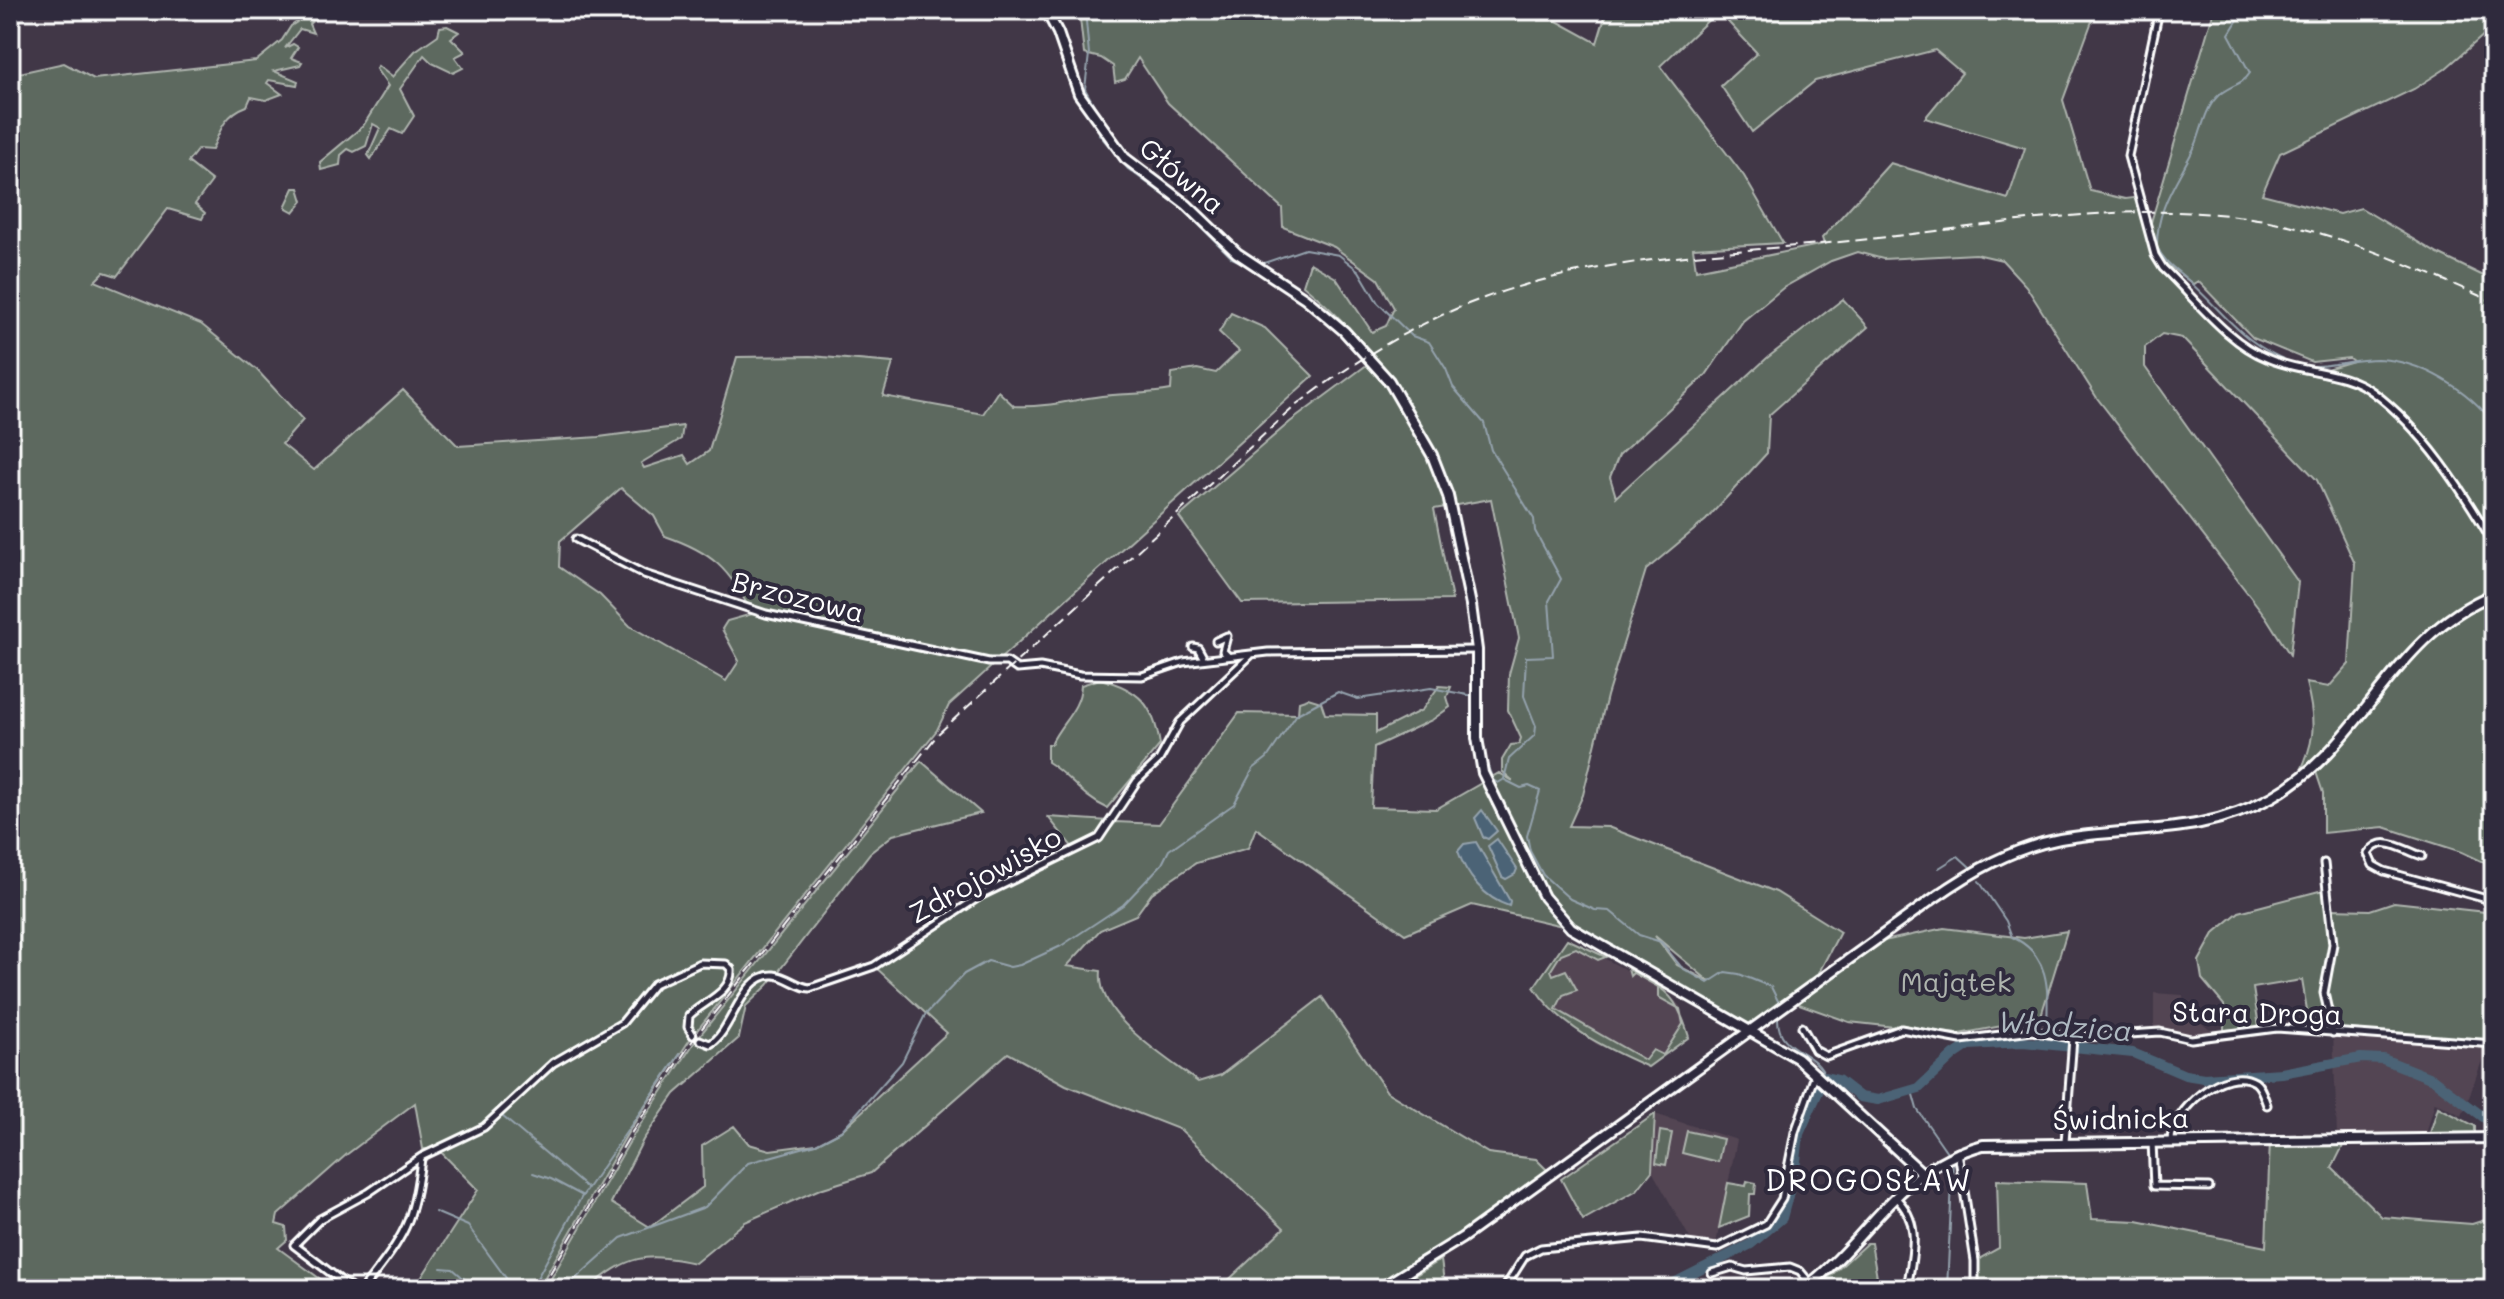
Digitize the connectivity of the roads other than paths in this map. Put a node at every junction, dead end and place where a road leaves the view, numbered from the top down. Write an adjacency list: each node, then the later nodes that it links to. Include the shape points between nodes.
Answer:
1 (1046, 10): 8 (street, Główna, via 1077,92 1132,166 1187,205 1251,263 1305,298 1389,381 1432,455 1448,496)
2 (2159, 10): 4 (street, via 2128,146 2129,166 2163,268 2235,338 2265,358 2347,378 2371,390 2417,436)
3 (576, 539): 11 (street, Brzozowa, via 644,574 766,614 1007,662 1017,669 1142,676)
4 (2494, 544)
5 (2494, 594): 16 (street, via 2427,635 2327,754 2273,796 2193,827 2060,839 1997,859)
6 (1216, 641): 10 (street, via 1227,636 1223,651)
7 (1193, 647): 11 (street)
8 (1477, 650): 9 (street); 16 (street, via 1477,738 1483,773 1552,910 1571,928)
9 (1250, 655): 10 (street); 19 (street, Zdrojowisko, via 1180,722 1159,760 1137,781 1099,838 982,895 861,972 810,988 777,975 765,977 737,1003 722,1036 710,1044)
10 (1229, 656): 11 (street)
11 (1204, 659)
12 (2422, 856): 14 (street, via 2393,843 2373,847 2368,854 2384,871)
13 (2324, 863): 17 (street, via 2333,944 2324,993)
14 (2494, 901)
15 (1802, 1027): 20 (street, Stara Droga, via 1815,1050 1826,1056 1901,1029 1961,1040 2032,1031)
16 (1750, 1031): 22 (street, via 1797,1058); 37 (street, via 1462,1238)
17 (2333, 1033): 20 (street, Stara Droga, via 2277,1028 2191,1039 2160,1032); 21 (street, Stara Droga)
18 (693, 1035): 29 (street, via 689,1016 712,1001 730,979 729,966 707,962 654,984 615,1029 553,1063 484,1127)
19 (700, 1040)
20 (2073, 1040): 27 (street)
21 (2494, 1044)
22 (1817, 1077): 30 (street); 38 (street, via 1798,1118 1782,1199 1766,1224 1717,1248 1642,1238 1541,1248 1525,1256)
23 (2267, 1105): 26 (street, via 2259,1084 2252,1081 2211,1085 2184,1109)
24 (2494, 1138): 26 (street, Świdnicka)
25 (2152, 1141): 26 (street, Świdnicka); 27 (street, Świdnicka); 31 (street, via 2154,1186)
26 (2171, 1141)
27 (2065, 1142): 28 (street, Świdnicka, via 1992,1143)
28 (1952, 1155): 30 (street, Świdnicka); 40 (street, via 1975,1261)
29 (421, 1157): 35 (street, via 320,1219 294,1245); 36 (street, via 412,1217)
30 (1921, 1172): 32 (street, Świdnicka)
31 (2209, 1187)
32 (1894, 1196): 34 (street, Świdnicka); 39 (street, via 1915,1227)
33 (1712, 1273): 34 (street, via 1732,1267 1790,1267)
34 (1812, 1285)
35 (352, 1289)
36 (363, 1289)
37 (1379, 1289)
38 (1504, 1289)
39 (1907, 1289)
40 (1975, 1289)

